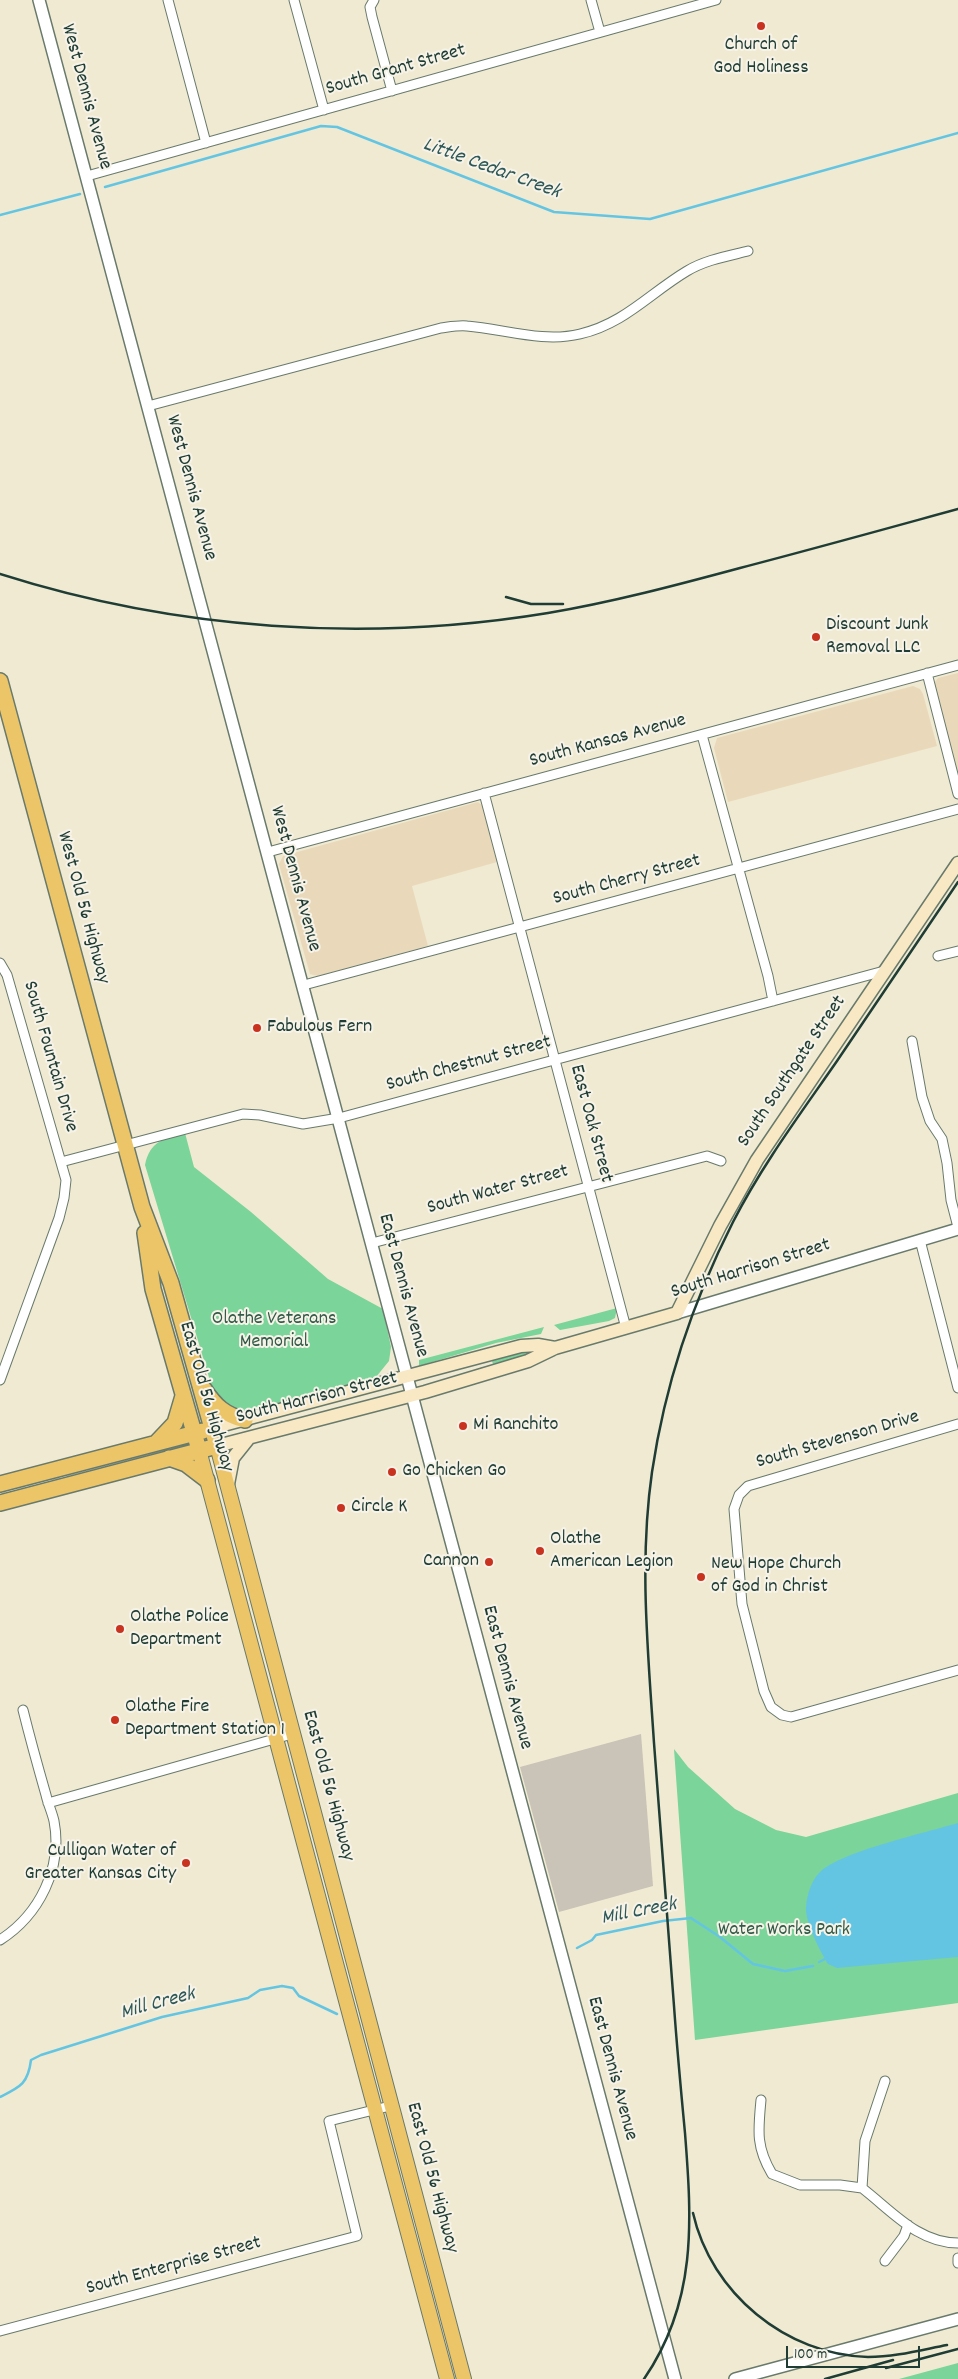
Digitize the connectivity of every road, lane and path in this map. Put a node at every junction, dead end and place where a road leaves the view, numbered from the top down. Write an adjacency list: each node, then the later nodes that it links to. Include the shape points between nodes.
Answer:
1 (40, 0): 11 (street, West Dennis Avenue)
2 (168, 0): 10 (street)
3 (294, 0): 9 (street)
4 (374, 0): 8 (street, via 370,7)
5 (591, 0): 7 (street)
6 (716, 0): 7 (street, South Grant Street)
7 (600, 32): 8 (street, South Grant Street)
8 (392, 91): 9 (street, South Grant Street)
9 (324, 110): 10 (street, South Grant Street)
10 (206, 143): 11 (street, South Grant Street)
11 (87, 176): 13 (street, West Dennis Avenue)
12 (748, 251): 13 (street, via 688,270 627,314 580,334 552,338 465,326 441,328)
13 (148, 406): 21 (street, West Dennis Avenue)
14 (958, 665): 15 (street, South Kansas Avenue)
15 (927, 673): 17 (street, South Kansas Avenue); 19 (street)
16 (0, 681): 34 (highway, West Old 56 Highway)
17 (702, 735): 18 (street, South Kansas Avenue); 23 (street)
18 (484, 793): 21 (street, South Kansas Avenue); 24 (street, East Oak Street)
19 (958, 794)
20 (958, 809): 23 (street, South Cherry Street)
21 (268, 852): 29 (street, West Dennis Avenue)
22 (958, 863): 28 (main road, South Southgate Street)
23 (739, 869): 24 (street, South Cherry Street); 30 (street)
24 (519, 928): 29 (street, South Cherry Street); 32 (street, East Oak Street)
25 (958, 950): 26 (street)
26 (938, 956)
27 (0, 963): 36 (street, South Fountain Drive, via 7,976)
28 (884, 971): 30 (street, South Chestnut Street); 42 (main road, South Southgate Street, via 757,1160)
29 (304, 985): 33 (street, East Dennis Avenue)
30 (773, 1001): 32 (street, South Chestnut Street)
31 (912, 1041): 39 (street, South Harrison Street, via 922,1097 930,1121 942,1139)
32 (555, 1060): 33 (street, South Chestnut Street); 37 (street, East Oak Street)
33 (338, 1118): 34 (street, South Chestnut Street, via 303,1124 243,1114); 41 (street, East Dennis Avenue)
34 (125, 1145): 36 (street, South Chestnut Street); 38 (highway, East Old 56 Highway)
35 (721, 1161): 37 (street, South Water Street, via 707,1156)
36 (61, 1162): 46 (street, South Fountain Drive, via 66,1180 64,1198)
37 (588, 1186): 41 (street, South Water Street); 43 (street, East Oak Street)
38 (142, 1207): 47 (highway, East Old 56 Highway, via 171,1283); 49 (highway, East Old 56 Highway, via 154,1289)
39 (958, 1228): 40 (street, South Harrison Street)
40 (920, 1240): 42 (street, South Harrison Street); 48 (street)
41 (372, 1243): 45 (street, East Dennis Avenue)
42 (677, 1313): 43 (main road, South Harrison Street)
43 (626, 1328): 44 (main road, South Harrison Street)
44 (554, 1348): 45 (main road, South Harrison Street, via 521,1346); 50 (main road, South Harrison Street, via 528,1361)
45 (407, 1378): 50 (street, East Dennis Avenue); 51 (main road, South Harrison Street)
46 (0, 1380)
47 (199, 1382): 51 (highway, via 221,1410); 53 (highway, East Old 56 Highway)
48 (958, 1388)
49 (183, 1394): 54 (highway, East Old 56 Highway); 56 (highway, via 175,1424)
50 (412, 1395): 55 (main road, South Harrison Street); 84 (street, East Dennis Avenue)
51 (245, 1420): 53 (main road, South Harrison Street)
52 (958, 1424): 64 (street, South Stevenson Drive, via 748,1486 739,1494 734,1509 742,1604 764,1691 771,1707 782,1715 791,1717)
53 (212, 1428): 54 (highway, South Harrison Street); 57 (highway, East Old 56 Highway)
54 (194, 1433): 56 (highway, South Harrison Street); 58 (highway, East Old 56 Highway)
55 (250, 1437): 57 (main road, South Harrison Street); 62 (main road, via 233,1458)
56 (156, 1443): 61 (highway, South Harrison Street)
57 (216, 1446): 58 (highway, South Harrison Street); 62 (main road, East Old 56 Highway)
58 (199, 1450): 59 (highway, South Harrison Street); 60 (main road, East Old 56 Highway)
59 (169, 1458): 60 (highway, via 186,1464); 63 (highway, South Harrison Street)
60 (207, 1480): 67 (main road, East Old 56 Highway)
61 (0, 1484)
62 (228, 1489): 66 (main road, East Old 56 Highway)
63 (0, 1503)
64 (958, 1670)
65 (23, 1710): 68 (street)
66 (292, 1734): 67 (street); 72 (main road, East Old 56 Highway)
67 (276, 1738): 68 (street); 73 (main road, East Old 56 Highway)
68 (48, 1803): 69 (street, via 55,1837 48,1882 34,1910)
69 (0, 1940)
70 (885, 2081): 74 (street, via 865,2141)
71 (762, 2100): 74 (street, via 758,2138 764,2161 772,2174 800,2185)
72 (390, 2106): 73 (street); 83 (main road, East Old 56 Highway)
73 (375, 2110): 81 (street, South Enterprise Street, via 329,2121 357,2236); 82 (main road, East Old 56 Highway)
74 (862, 2188): 75 (street)
75 (908, 2225): 76 (street, via 932,2239); 78 (street, via 904,2236)
76 (957, 2246)
77 (958, 2258): 79 (street)
78 (885, 2261)
79 (958, 2263)
80 (958, 2319): 85 (street)
81 (0, 2332)
82 (447, 2379)
83 (464, 2379)
84 (675, 2379)
85 (735, 2379)

